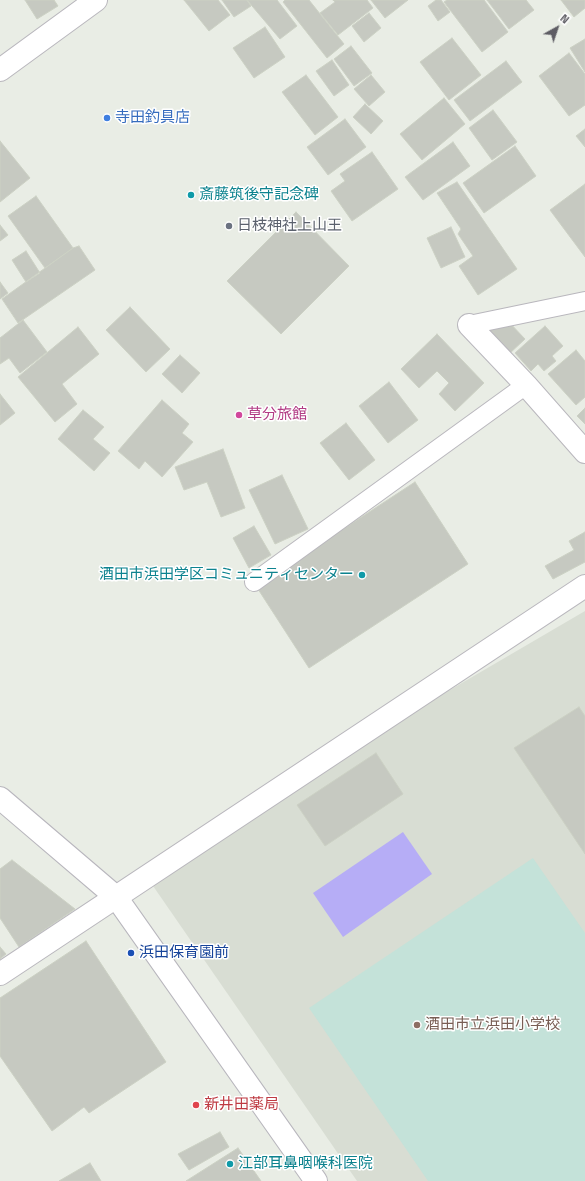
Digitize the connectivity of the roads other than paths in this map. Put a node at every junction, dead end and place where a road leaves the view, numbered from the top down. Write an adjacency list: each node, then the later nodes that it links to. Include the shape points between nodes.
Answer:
1 (96, 0): 2 (street)
2 (0, 70)
3 (585, 301): 4 (lane)
4 (469, 325): 5 (street)
5 (526, 385): 6 (street); 7 (lane)
6 (585, 452)
7 (254, 582)
8 (585, 586): 10 (street)
9 (0, 798): 10 (street)
10 (116, 897): 11 (street); 12 (street)
11 (0, 974)
12 (316, 1181)

